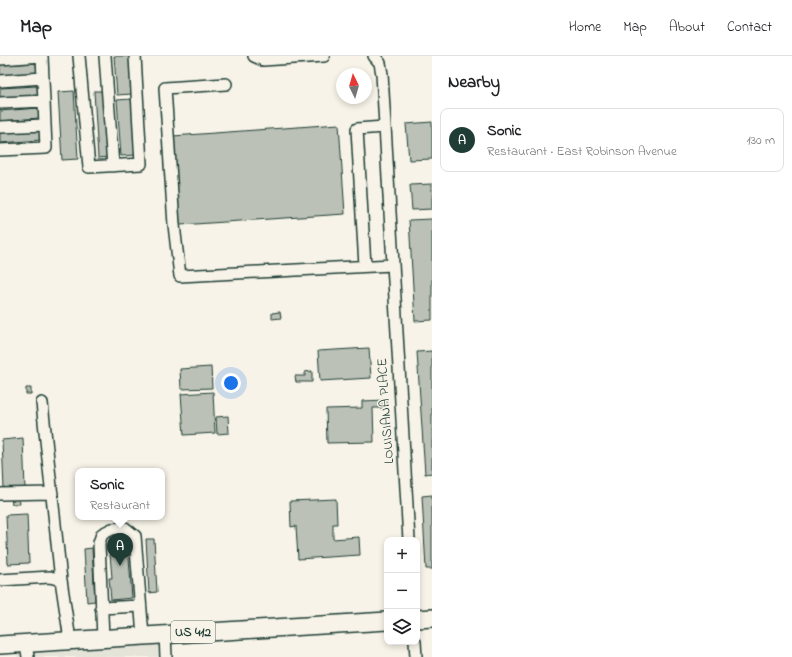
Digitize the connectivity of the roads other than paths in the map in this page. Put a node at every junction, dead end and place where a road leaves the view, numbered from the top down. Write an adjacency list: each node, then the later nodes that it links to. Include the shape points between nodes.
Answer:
1 (42, 56): 8 (street); 9 (street)
2 (79, 56): 18 (street, via 89,167)
3 (106, 56): 18 (street)
4 (135, 56): 18 (street, via 142,164)
5 (254, 56): 6 (street, via 263,60)
6 (324, 56)
7 (374, 56): 16 (street, LOUISIANA PLACE, via 380,63 382,74)
8 (0, 58)
9 (43, 78): 10 (street); 12 (street)
10 (0, 81)
11 (226, 84): 20 (street, via 165,88 180,276)
12 (44, 101): 13 (street); 14 (street)
13 (0, 103)
14 (45, 125): 15 (street); 17 (street, via 46,148)
15 (0, 127)
16 (384, 127): 19 (street, LOUISIANA PLACE); 20 (street, via 357,129)
17 (0, 150)
18 (113, 166)
19 (392, 265): 20 (street); 24 (street, LOUISIANA PLACE)
20 (365, 266)
21 (42, 403): 22 (street)
22 (52, 493): 23 (street); 26 (street)
23 (0, 494)
24 (409, 537)
25 (0, 580): 26 (street, via 50,577)
26 (61, 580): 35 (street)
27 (140, 606): 28 (street); 28 (street, via 135,536 125,528 112,529 102,534 99,543); 33 (street)
28 (101, 608): 34 (street)
29 (432, 618): 30 (highway)
30 (420, 619)
31 (384, 621): 32 (highway, US 412)
32 (165, 634): 33 (highway, US 412); 39 (street)
33 (143, 636): 34 (highway, US 412)
34 (103, 638): 35 (highway, US 412)
35 (70, 640): 38 (highway, US 412)
36 (0, 645): 38 (highway, US 412)
37 (415, 645): 40 (street)
38 (27, 650)
39 (166, 657)
40 (416, 657)

